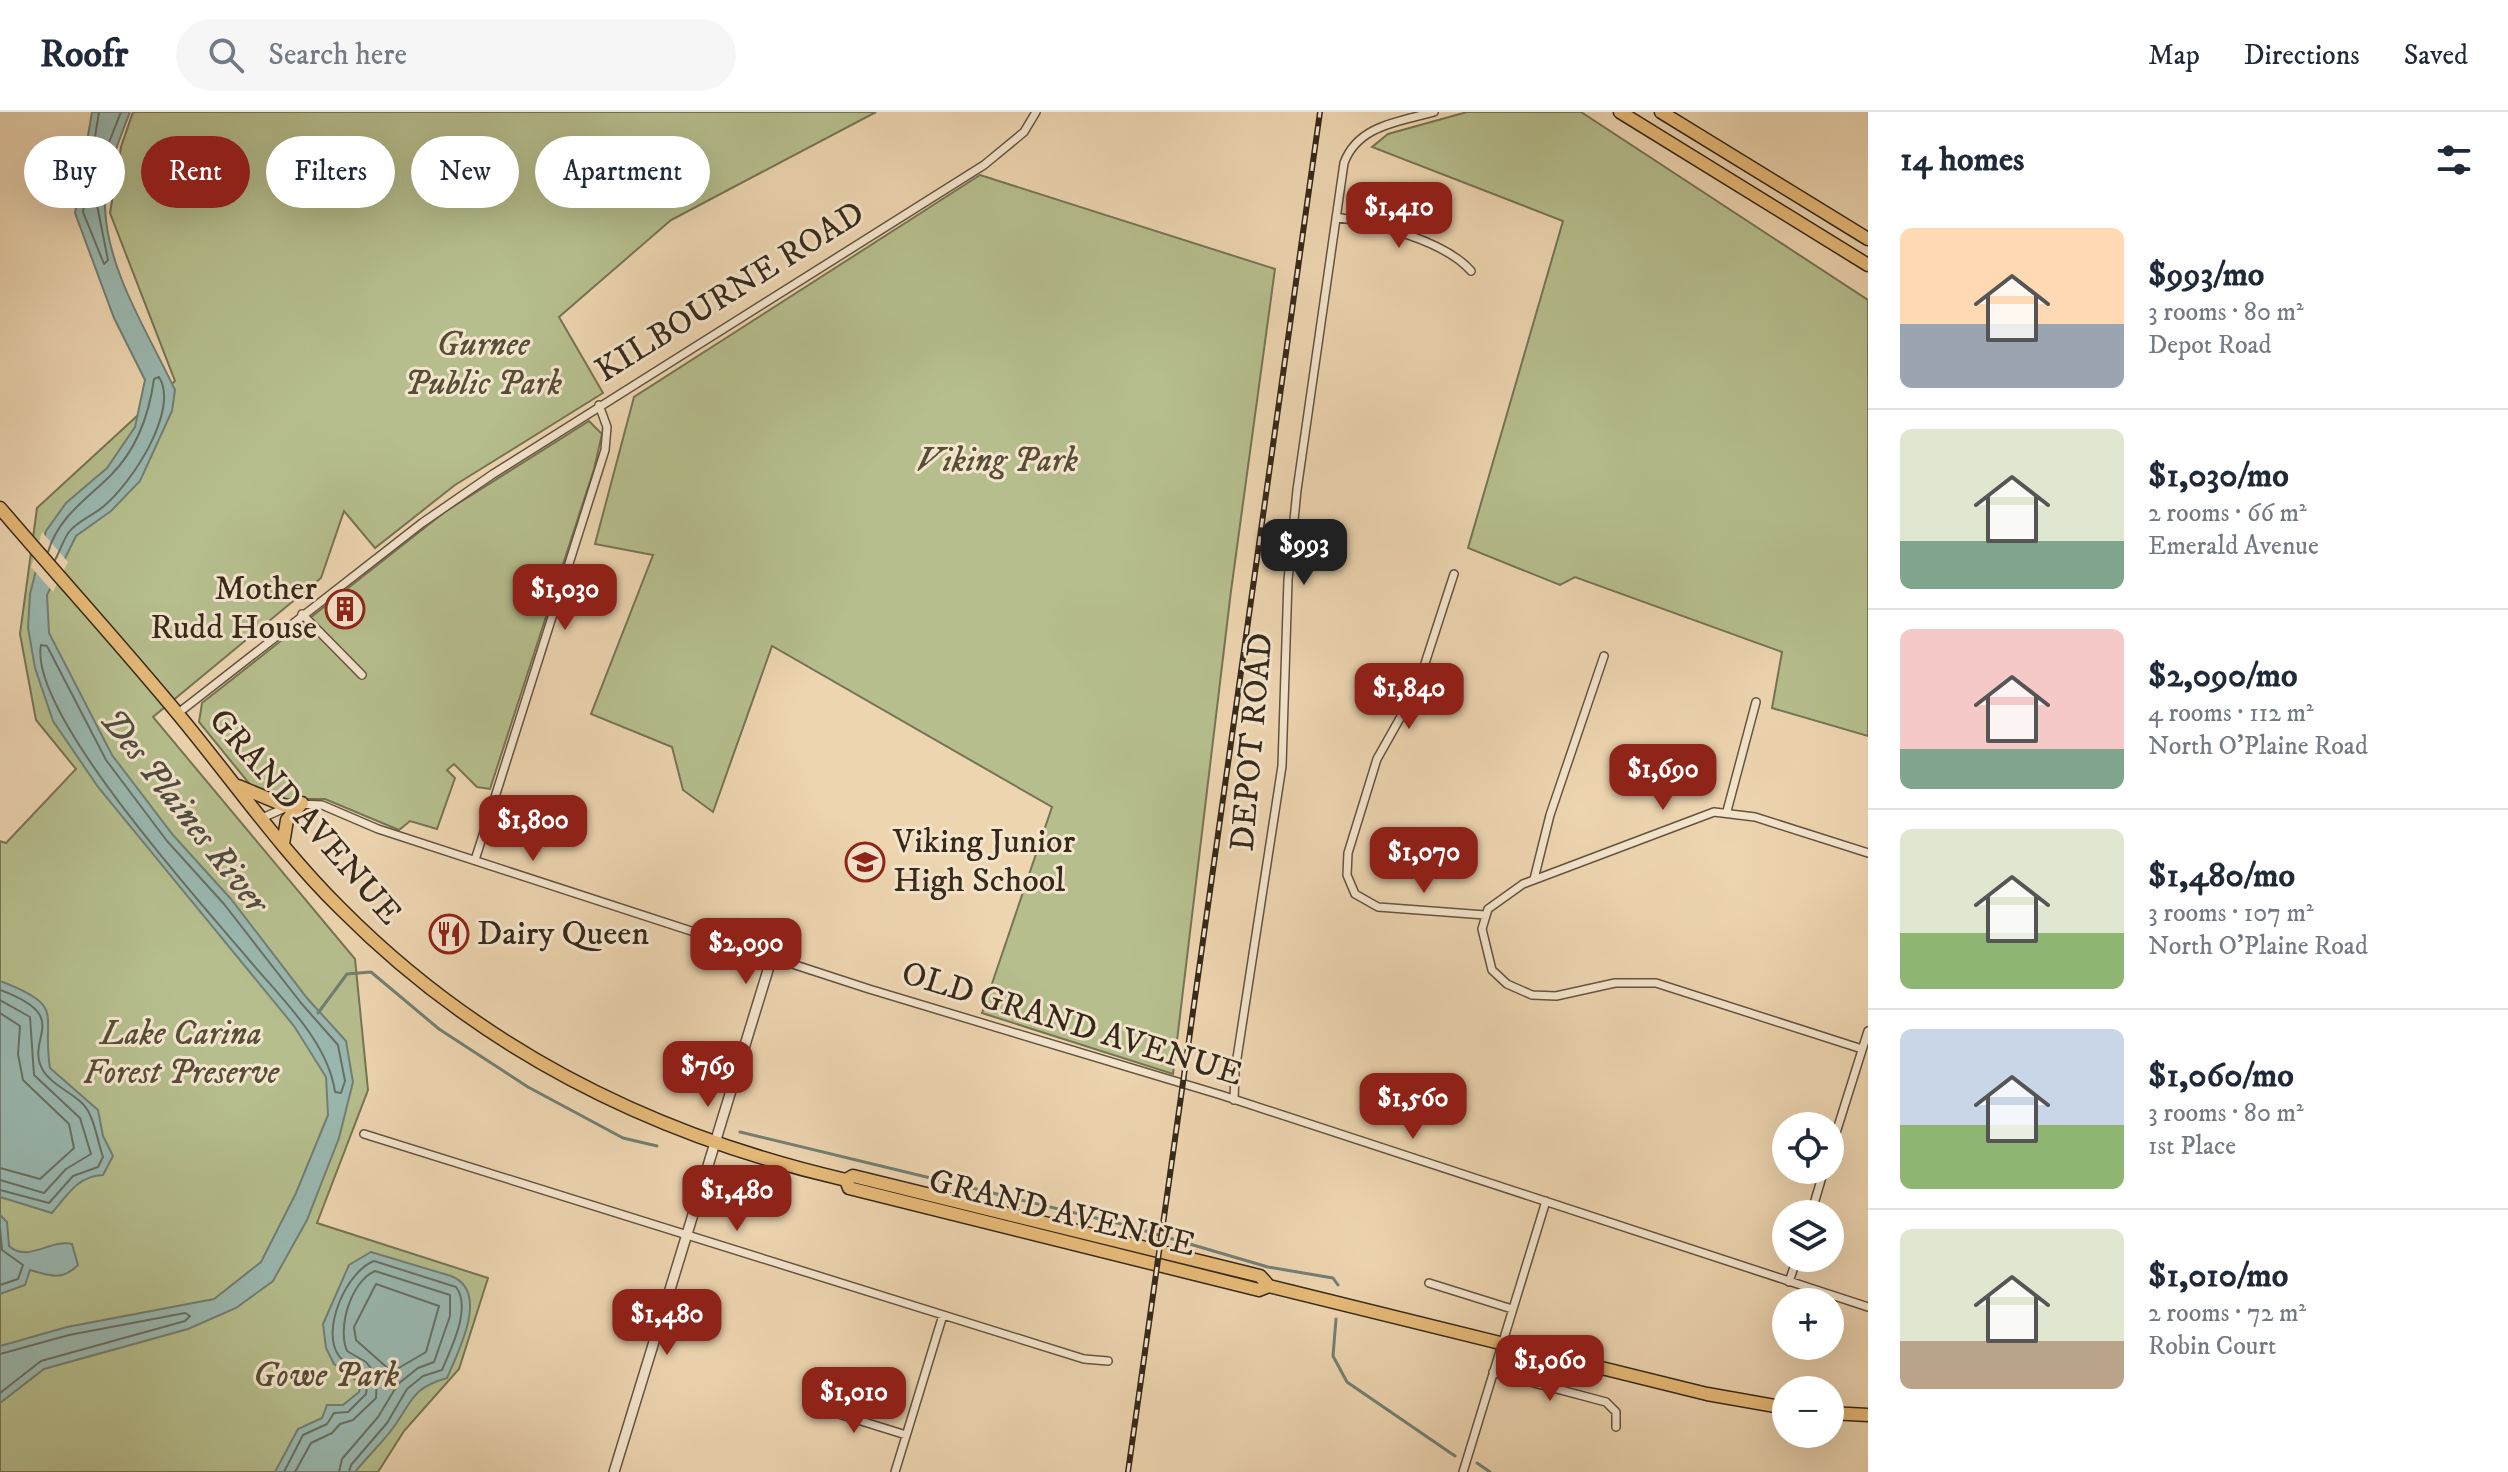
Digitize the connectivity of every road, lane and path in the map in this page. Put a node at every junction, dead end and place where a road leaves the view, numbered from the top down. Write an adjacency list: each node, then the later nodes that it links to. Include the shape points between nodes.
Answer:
1 (1036, 112): 9 (street, KILBOURNE ROAD, via 1024,132 984,165)
2 (1434, 112): 5 (street, DEPOT ROAD, via 1369,131 1353,144 1344,163)
3 (1620, 112): 7 (main road)
4 (1661, 112): 6 (main road)
5 (1336, 217): 8 (street, via 1439,247); 30 (street, DEPOT ROAD, via 1292,534 1282,766)
6 (1868, 239)
7 (1868, 265)
8 (1471, 271)
9 (599, 405): 12 (street, KILBOURNE ROAD, via 422,523); 24 (street, via 607,427 605,450)
10 (0, 508): 16 (main road, GRAND AVENUE)
11 (1454, 574): 26 (street, via 1417,688 1377,759 1347,868 1355,894 1378,907)
12 (302, 614): 14 (street); 16 (street, KILBOURNE ROAD)
13 (1604, 656): 25 (street)
14 (362, 675)
15 (1756, 702): 20 (street)
16 (177, 714): 17 (main road, GRAND AVENUE)
17 (235, 785): 19 (main road); 21 (main road, GRAND AVENUE)
18 (302, 803): 19 (street, OLD GRAND AVENUE); 22 (main road, via 287,820); 24 (street, OLD GRAND AVENUE, via 333,808 378,829)
19 (288, 807): 21 (street, OLD GRAND AVENUE)
20 (1727, 811): 23 (street); 25 (street, via 1679,822)
21 (262, 818): 22 (main road, GRAND AVENUE)
22 (283, 844): 33 (main road, GRAND AVENUE, via 361,929 469,1018 597,1094)
23 (1868, 853)
24 (475, 860): 27 (street, OLD GRAND AVENUE)
25 (1534, 879): 26 (street, via 1499,899)
26 (1485, 915): 29 (street, via 1483,938 1492,970 1519,990 1556,996 1615,983 1656,983)
27 (772, 957): 30 (street, OLD GRAND AVENUE); 33 (street)
28 (1868, 1031): 29 (street)
29 (1862, 1049): 31 (street)
30 (1234, 1100): 34 (street, OLD GRAND AVENUE)
31 (1842, 1112)
32 (364, 1134): 35 (street)
33 (715, 1144): 35 (street); 42 (main road, GRAND AVENUE, via 846,1180 849,1188 1259,1290 1269,1286)
34 (1546, 1201): 37 (street, OLD GRAND AVENUE); 40 (street)
35 (687, 1233): 41 (street); 51 (street)
36 (1792, 1272): 37 (street)
37 (1789, 1282): 39 (street, OLD GRAND AVENUE)
38 (1429, 1283): 40 (street)
39 (1868, 1307)
40 (1512, 1309): 42 (street)
41 (943, 1315): 43 (street, via 1084,1359); 50 (street)
42 (1502, 1343): 44 (street); 46 (main road, GRAND AVENUE)
43 (1108, 1361)
44 (1493, 1372): 49 (street, via 1606,1402 1616,1412); 53 (street)
45 (810, 1405): 50 (street)
46 (1772, 1406)
47 (1844, 1414): 48 (main road)
48 (1868, 1415)
49 (1616, 1427)
50 (906, 1435): 52 (street)
51 (614, 1472)
52 (895, 1472)
53 (1463, 1472)

